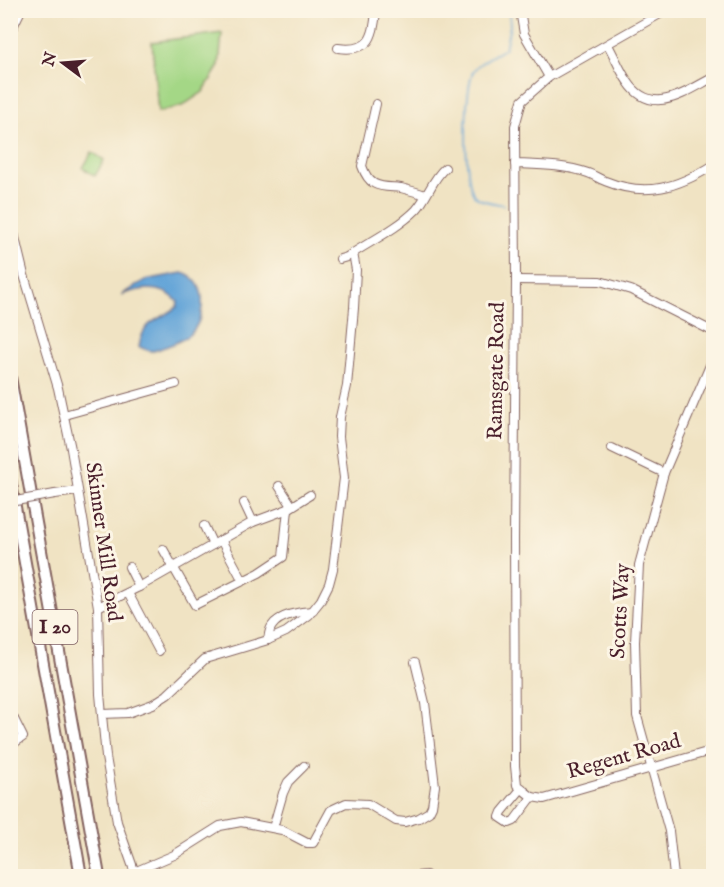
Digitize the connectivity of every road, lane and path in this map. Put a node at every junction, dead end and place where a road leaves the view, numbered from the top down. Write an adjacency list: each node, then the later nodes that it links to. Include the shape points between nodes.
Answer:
1 (21, 10): 5 (street)
2 (376, 10): 7 (street, via 368,42 356,50)
3 (520, 10): 8 (street, via 524,34)
4 (667, 10): 6 (street, Ramsgate Road)
5 (10, 33)
6 (608, 45): 8 (street, Ramsgate Road); 9 (street, via 628,83 641,97 667,100)
7 (338, 48)
8 (549, 77): 11 (street, Ramsgate Road, via 522,101 514,126)
9 (714, 77)
10 (376, 104): 14 (street, via 362,166 365,174 378,186)
11 (515, 164): 12 (street, via 556,166 644,189 667,188); 18 (street, Ramsgate Road)
12 (714, 165)
13 (445, 168): 14 (street)
14 (425, 195): 16 (street, via 416,210)
15 (10, 217): 23 (street, Skinner Mill Road)
16 (353, 253): 17 (street); 44 (street, via 354,308 339,437 344,478 333,569 329,585)
17 (339, 259)
18 (516, 280): 19 (street, via 600,281 631,290); 54 (street, Ramsgate Road, via 514,766 517,785)
19 (714, 332)
20 (714, 356): 25 (street, Scotts Way)
21 (10, 377): 60 (highway, I 20)
22 (176, 384): 23 (street)
23 (64, 415): 28 (street, Skinner Mill Road)
24 (612, 448): 25 (street)
25 (664, 473): 53 (street, Scotts Way, via 639,565 635,642 636,716)
26 (10, 479): 59 (highway, I 20)
27 (279, 486): 32 (street)
28 (78, 491): 30 (street, bridge); 43 (street, Skinner Mill Road)
29 (310, 495): 32 (street)
30 (10, 502)
31 (244, 503): 33 (street)
32 (290, 508): 33 (street); 40 (street, via 283,557)
33 (253, 522): 35 (street)
34 (204, 526): 36 (street)
35 (221, 540): 36 (street); 40 (street)
36 (213, 545): 39 (street)
37 (163, 549): 39 (street)
38 (129, 567): 41 (street)
39 (173, 568): 40 (street, via 195,605); 41 (street)
40 (243, 581)
41 (139, 587): 42 (street)
42 (128, 593): 43 (street); 46 (street)
43 (98, 607): 49 (street, Skinner Mill Road)
44 (313, 611): 45 (street, via 286,632); 45 (street, via 278,619)
45 (268, 640): 49 (street, via 205,660 153,704 128,713)
46 (159, 651)
47 (415, 662): 56 (street, via 433,766 434,799 429,812 405,822 396,821 368,804 346,803 331,810 313,843)
48 (10, 711): 50 (street, via 23,736)
49 (102, 714): 57 (street, Skinner Mill Road, via 117,822)
50 (10, 746)
51 (714, 750): 53 (street, Regent Road)
52 (304, 766): 56 (street, via 288,782)
53 (652, 768): 55 (street, Regent Road, via 543,799); 62 (street, Scotts Way, via 669,831)
54 (522, 788): 55 (street); 55 (street, via 502,812 503,820 514,821)
55 (532, 797)
56 (273, 828): 57 (street, via 241,822 220,826)
57 (135, 874)
58 (426, 874): 61 (street)
59 (81, 876)
60 (99, 876)
61 (417, 876)
62 (674, 876)

